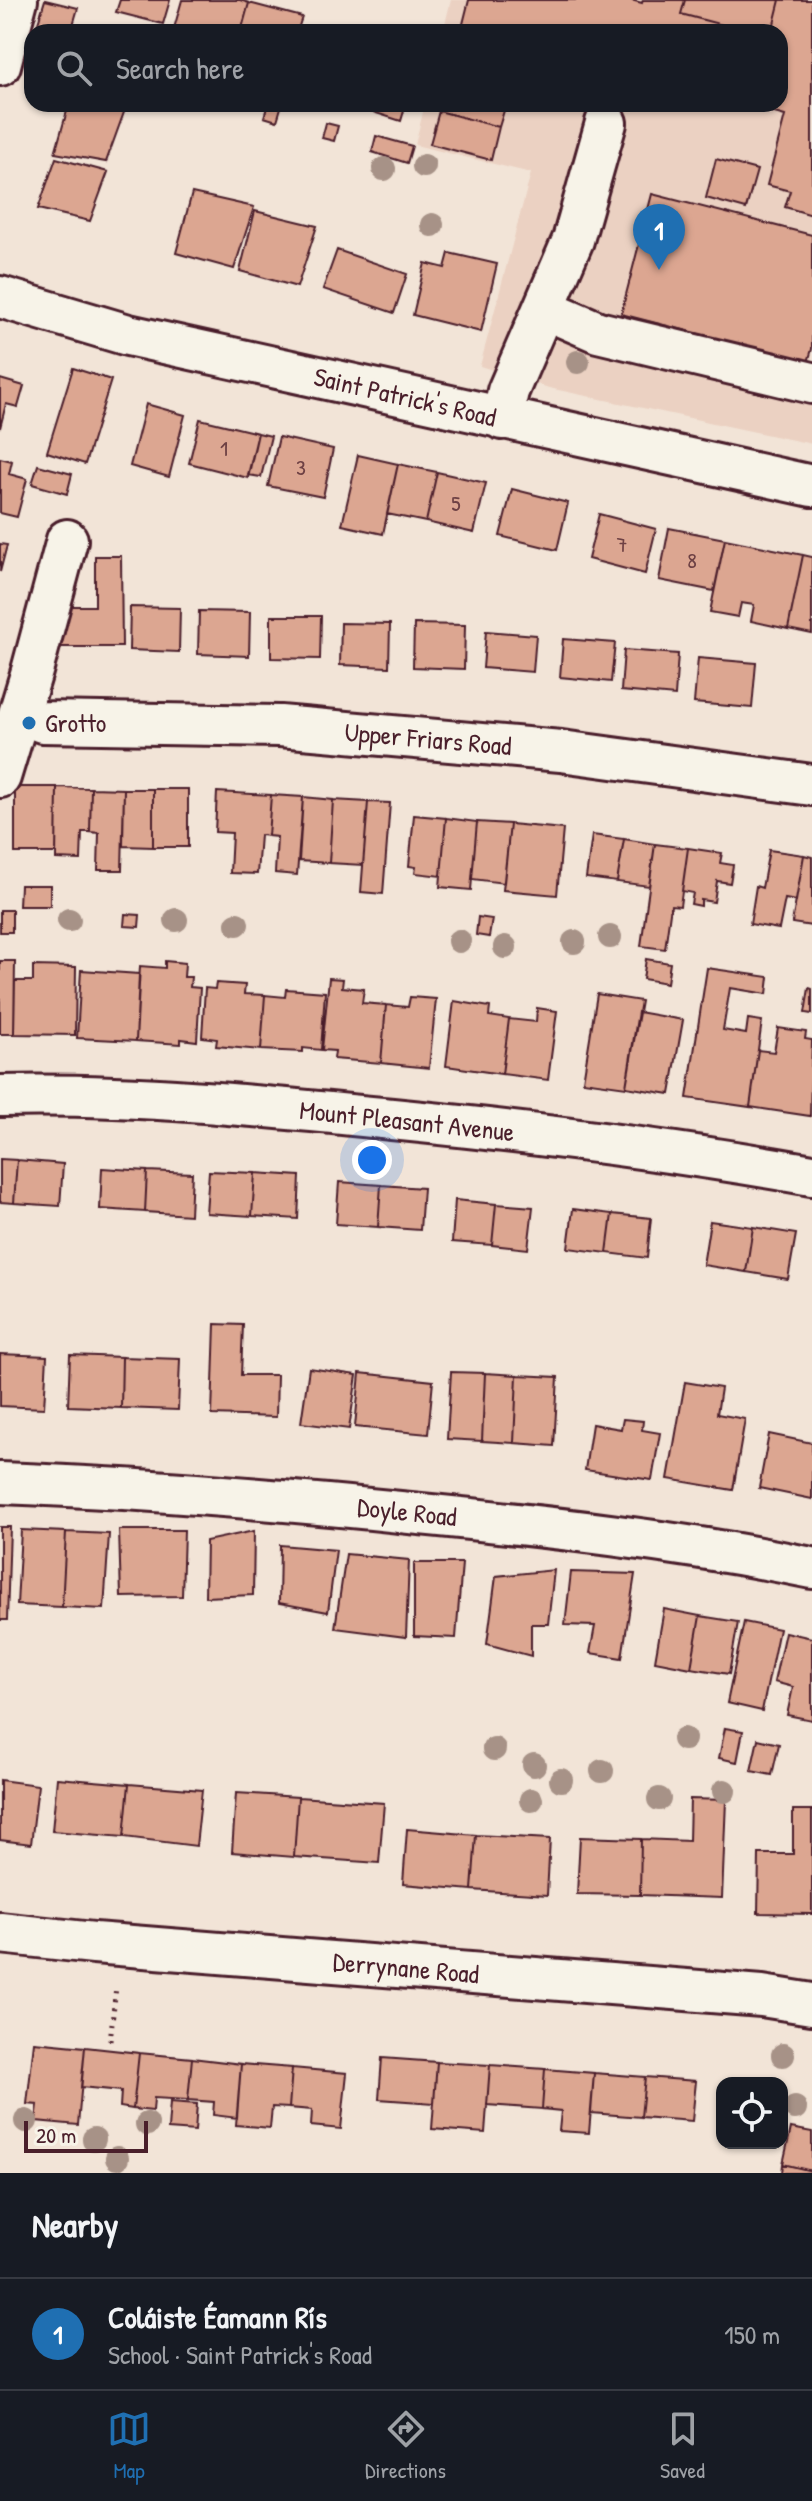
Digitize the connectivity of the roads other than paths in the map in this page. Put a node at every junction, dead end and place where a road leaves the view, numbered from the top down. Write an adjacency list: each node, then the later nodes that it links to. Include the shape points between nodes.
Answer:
1 (17, 0): 2 (street)
2 (0, 65)
3 (606, 123): 5 (street, via 573,240)
4 (0, 297): 7 (street, Saint Patrick's Road, via 128,335)
5 (545, 309): 6 (street, via 598,332); 7 (street, via 508,391)
6 (812, 383)
7 (502, 419): 8 (street, Saint Patrick's Road)
8 (812, 486)
9 (67, 540): 11 (street)
10 (42, 722): 12 (street, Upper Friars Road, via 280,726 561,751)
11 (0, 777)
12 (812, 785)
13 (0, 1096): 14 (street, Mount Pleasant Avenue, via 81,1096 336,1113 571,1138)
14 (812, 1175)
15 (0, 1483): 16 (street, Doyle Road, via 247,1496 450,1516 718,1549)
16 (812, 1568)
17 (0, 1933): 18 (street, Derrynane Road)
18 (812, 2004)

